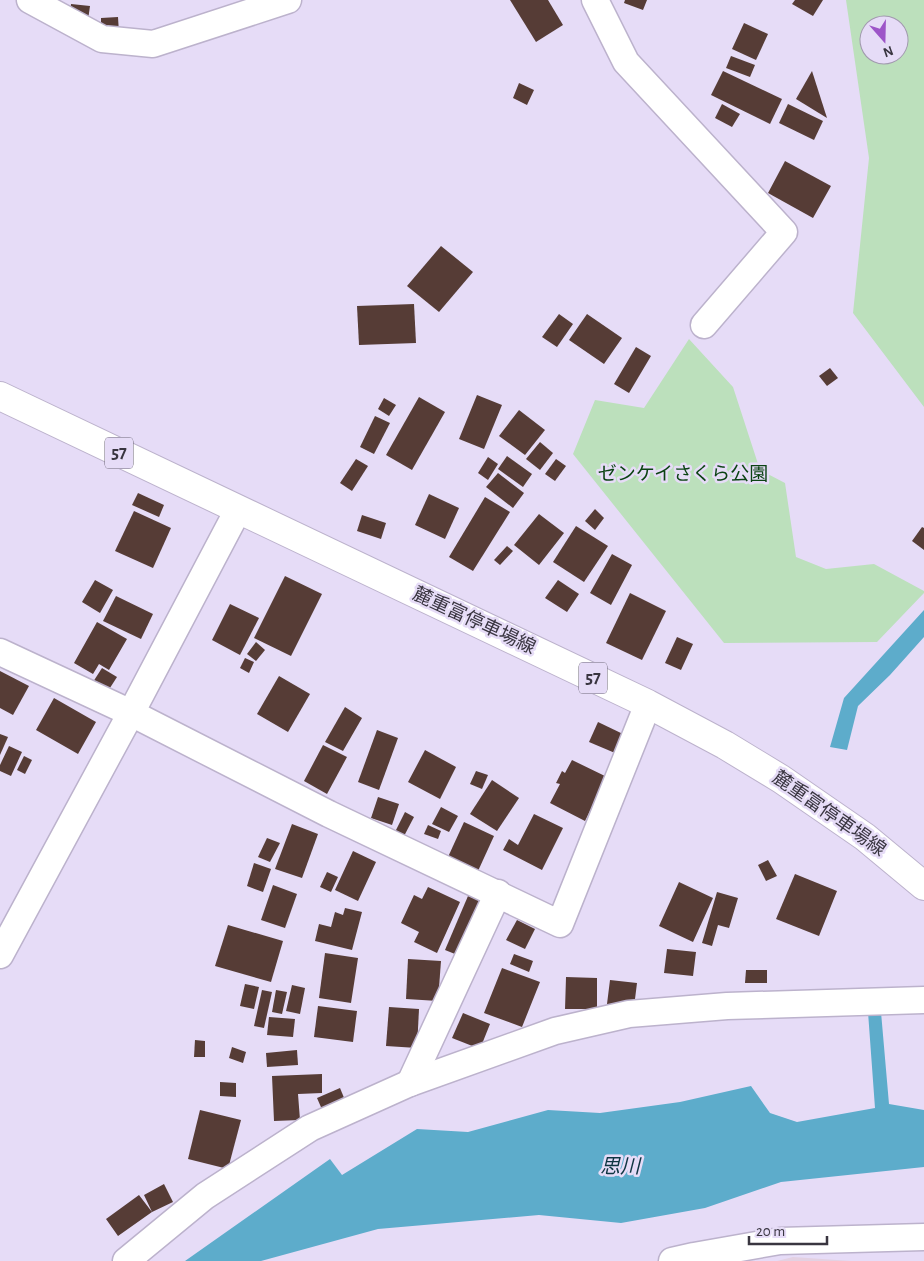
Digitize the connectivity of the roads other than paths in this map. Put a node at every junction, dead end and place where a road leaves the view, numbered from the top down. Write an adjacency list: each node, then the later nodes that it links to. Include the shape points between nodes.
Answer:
1 (30, 0): 2 (street, via 102,39 153,44)
2 (288, 0)
3 (594, 0): 4 (street, via 626,62 784,232)
4 (704, 325)
5 (0, 396): 6 (main road, 麓重富停車場線 / 57)
6 (238, 510): 8 (main road, 麓重富停車場線 / 57); 9 (street)
7 (0, 652): 9 (street)
8 (648, 704): 10 (main road, 麓重富停車場線 / 57, via 725,745 781,780 865,837); 11 (street, via 560,924)
9 (131, 713): 11 (street, via 329,814); 12 (street)
10 (924, 886)
11 (498, 894): 14 (street)
12 (0, 955)
13 (924, 1000): 14 (street, via 727,1006 629,1014 555,1031)
14 (410, 1084): 16 (street, via 310,1128 205,1196)
15 (924, 1238): 17 (street, via 780,1241)
16 (126, 1261)
17 (672, 1261)

